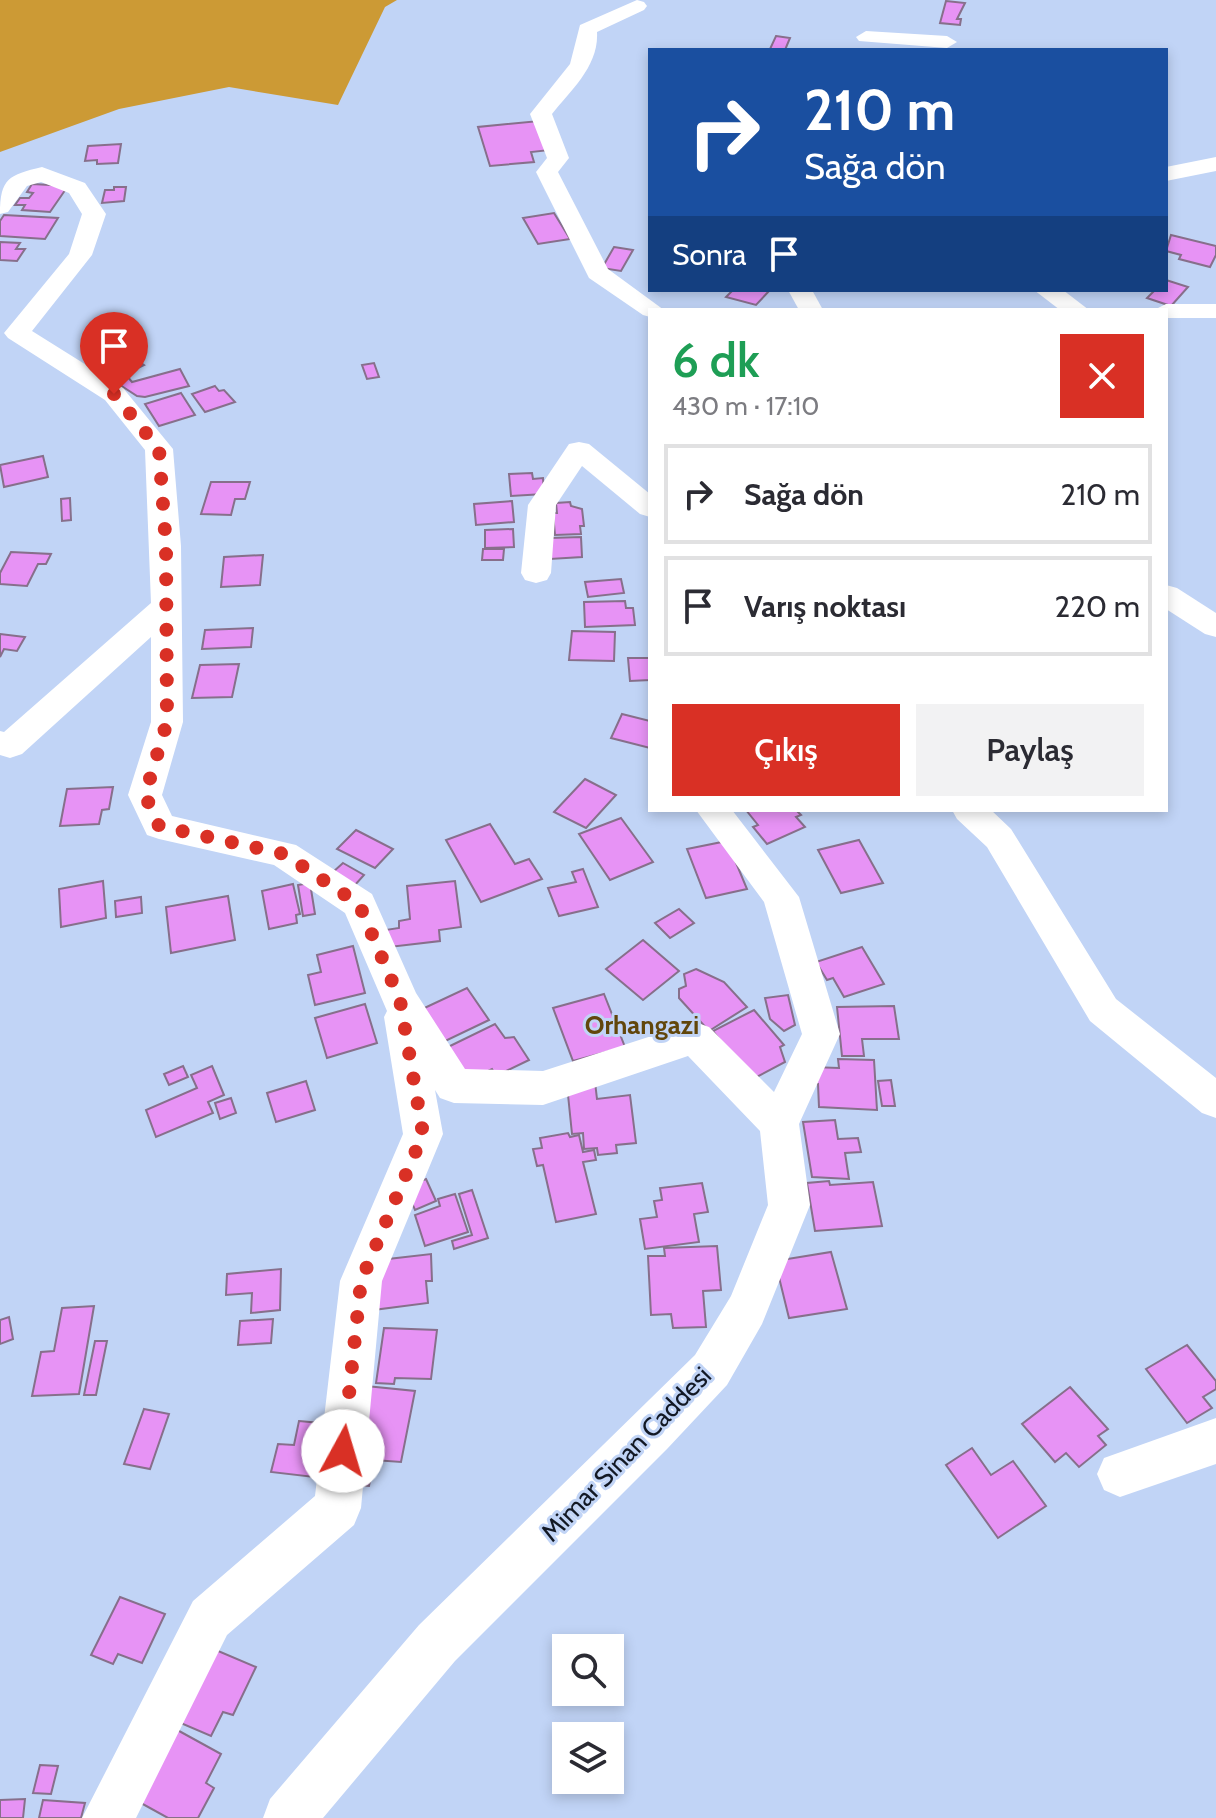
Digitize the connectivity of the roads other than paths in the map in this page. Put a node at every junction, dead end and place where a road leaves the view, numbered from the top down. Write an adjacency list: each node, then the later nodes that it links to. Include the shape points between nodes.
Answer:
1 (637, 6): 8 (street, via 587,29 584,60 541,114 558,158 547,172 598,273)
2 (866, 37): 3 (street)
3 (948, 42)
4 (1216, 164): 5 (street)
5 (1168, 174)
6 (0, 207): 15 (street, via 19,181 42,174 77,188 94,214 80,255 17,333 114,394 159,449)
7 (1049, 292): 9 (street)
8 (649, 308)
9 (1074, 308)
10 (1168, 311): 11 (street)
11 (1216, 311)
12 (648, 506): 13 (street, via 579,450 542,505)
13 (536, 573)
14 (1168, 596): 16 (street)
15 (167, 606): 17 (street, via 10,746); 20 (street, via 167,722 145,795 159,826 284,854 359,904)
16 (1216, 627)
17 (0, 743)
18 (715, 812): 22 (street, via 781,897 821,1034)
19 (971, 812): 21 (street, via 999,838 1103,1010)
20 (400, 1000): 22 (street, via 454,1086 543,1088 695,1038); 25 (street, via 423,1134 361,1281 337,1508 210,1618)
21 (1216, 1101)
22 (779, 1124): 26 (street, Mimar Sinan Caddesi, via 789,1205 747,1309 711,1370 437,1643)
23 (1216, 1441): 24 (street)
24 (1120, 1474)
25 (108, 1818)
26 (289, 1818)

